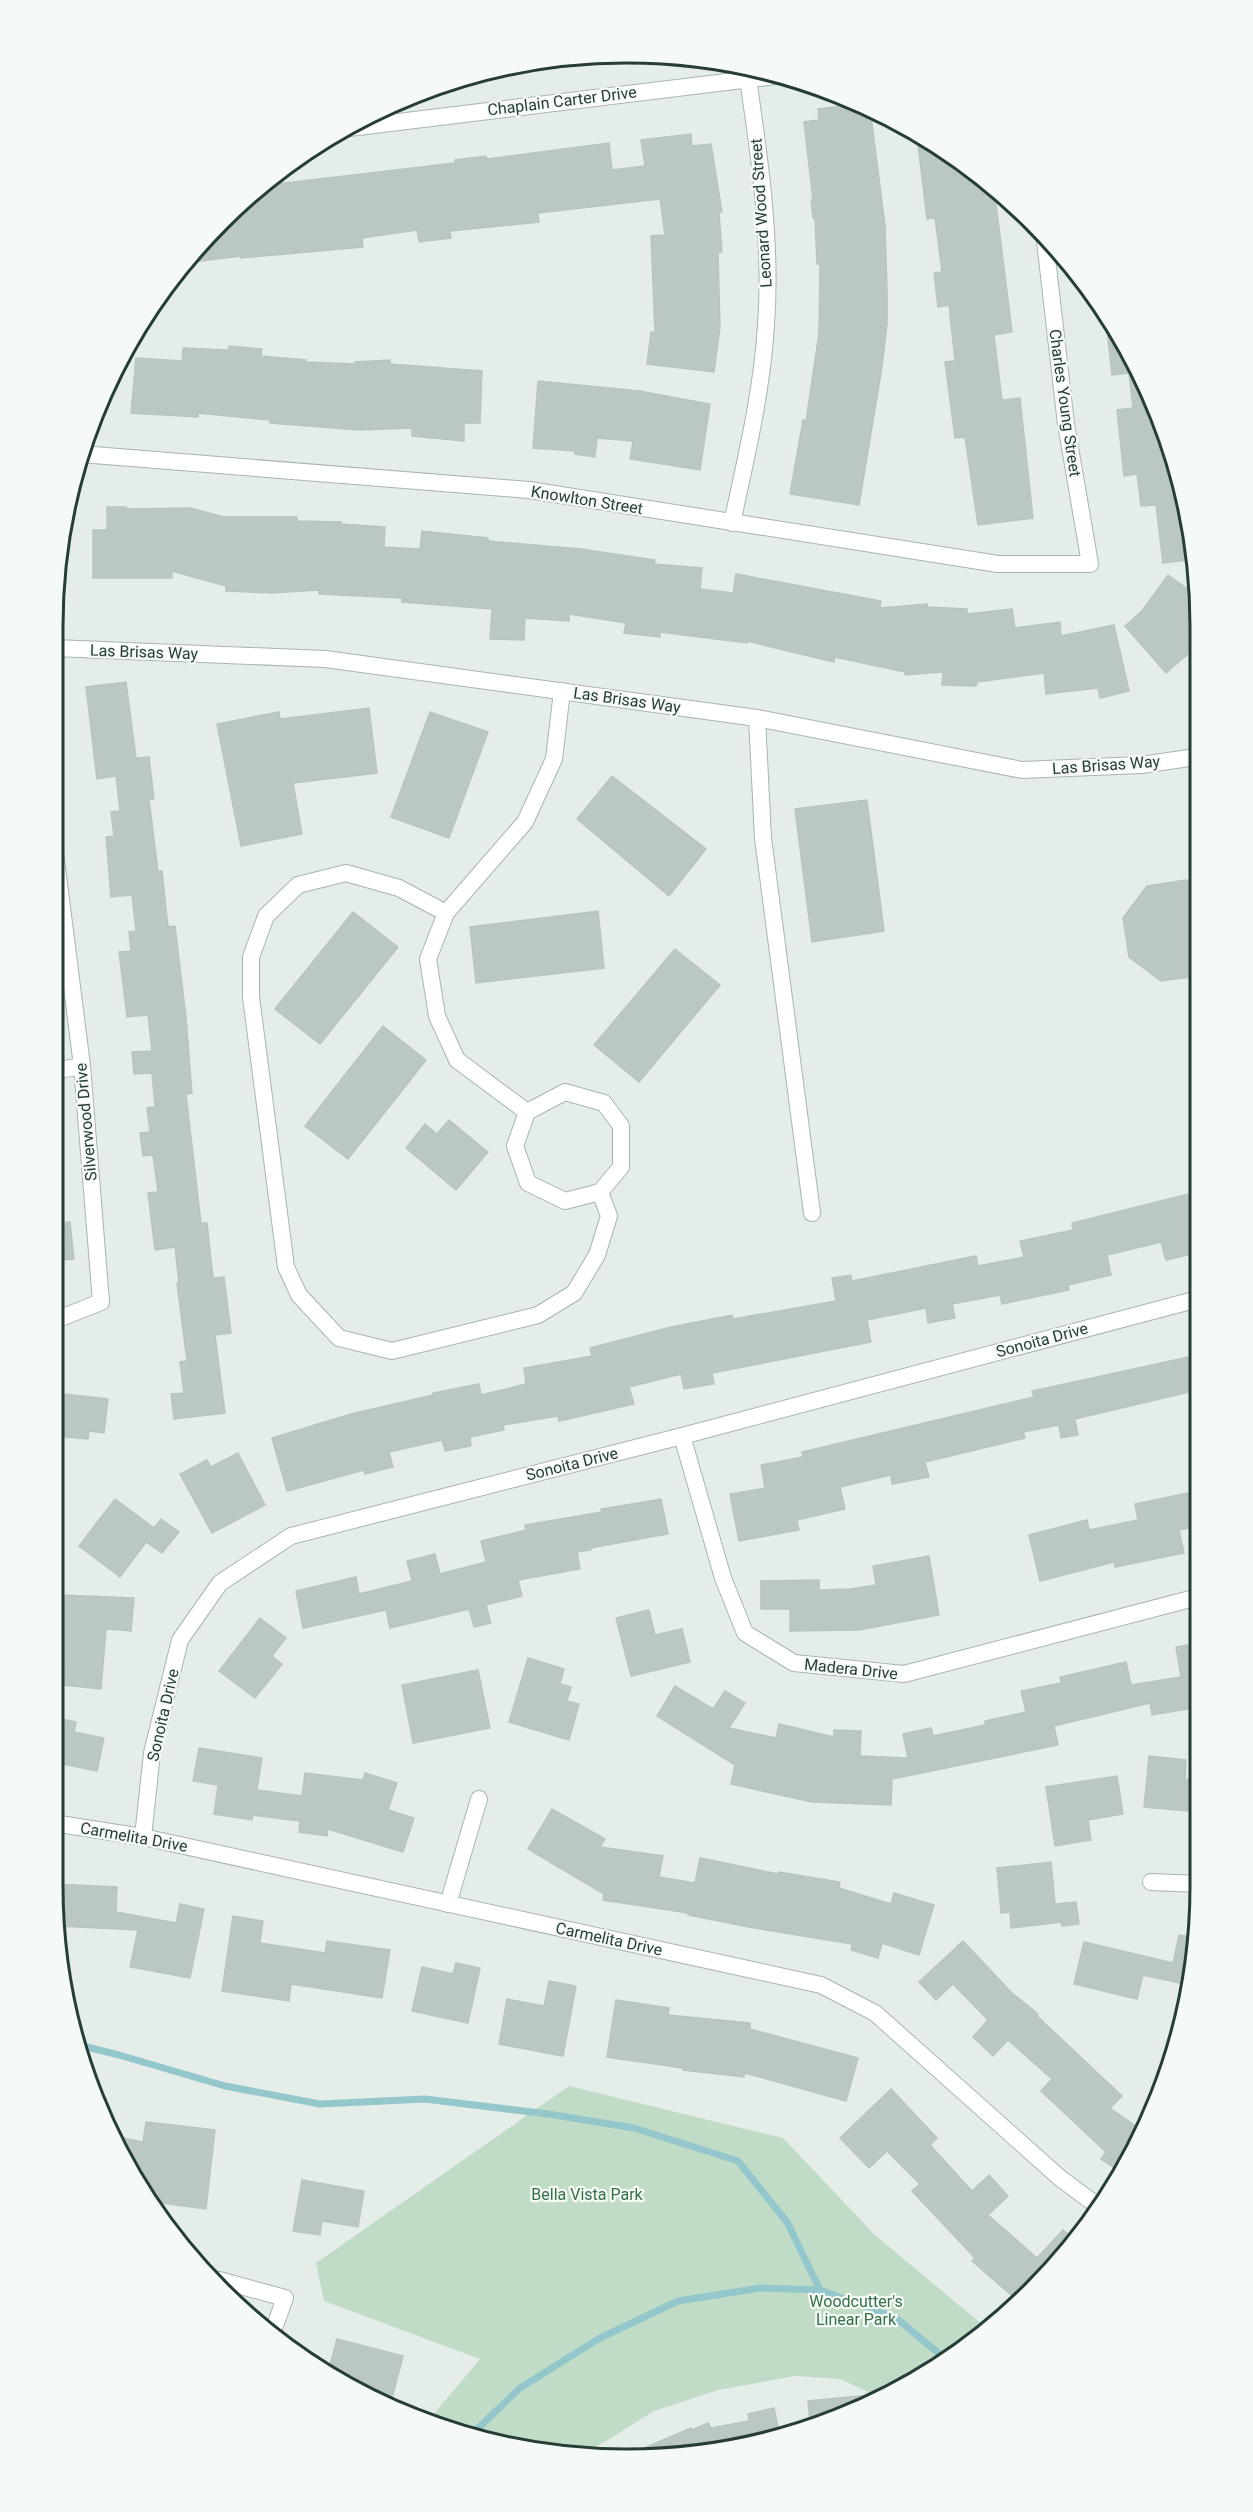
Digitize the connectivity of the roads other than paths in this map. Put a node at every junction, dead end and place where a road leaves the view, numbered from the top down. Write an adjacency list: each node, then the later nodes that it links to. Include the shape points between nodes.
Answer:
1 (755, 78): 2 (street, Chaplain Carter Drive)
2 (748, 79): 3 (street, Chaplain Carter Drive); 6 (street, Leonard Wood Street, via 767,247 766,325 755,412)
3 (368, 126)
4 (1046, 251): 7 (street, Charles Young Street, via 1066,424)
5 (90, 455): 6 (street, Knowlton Street, via 529,490)
6 (732, 523): 7 (street, Knowlton Street, via 998,564)
7 (1090, 564)
8 (63, 648): 9 (street, Las Brisas Way, via 325,659)
9 (562, 691): 10 (street, Las Brisas Way); 13 (street, via 554,759 525,822)
10 (757, 718): 11 (street, Las Brisas Way, via 1022,770 1141,765); 18 (street, via 763,838)
11 (1190, 758)
12 (63, 910): 14 (street, Silverwood Drive)
13 (446, 913): 16 (street, via 428,959 436,1016 457,1060); 17 (street, via 399,888 346,873 298,885 266,916 251,957 252,998 286,1267 299,1295 339,1338 392,1351 538,1315 574,1293 597,1255 609,1216)
14 (82, 1066): 15 (street); 20 (street, Silverwood Drive, via 101,1302)
15 (63, 1069)
16 (527, 1112): 17 (street, via 515,1146 528,1183 565,1202); 17 (street, via 565,1092 604,1103 621,1126 621,1167)
17 (600, 1192)
18 (812, 1213)
19 (1190, 1301): 21 (street, Sonoita Drive)
20 (63, 1317)
21 (682, 1436): 22 (street, Madera Drive, via 723,1578 745,1633 794,1663 904,1674); 25 (street, Sonoita Drive, via 291,1536 220,1583 180,1640 152,1753)
22 (1190, 1598)
23 (479, 1798): 28 (street)
24 (63, 1825): 25 (street, Carmelita Drive)
25 (143, 1837): 28 (street, Carmelita Drive)
26 (1151, 1882): 27 (street)
27 (1190, 1884)
28 (448, 1904): 29 (street, Carmelita Drive, via 821,1985 875,2013 1060,2178)
29 (1093, 2202)
30 (226, 2282): 31 (street, via 285,2298)
31 (275, 2326)

